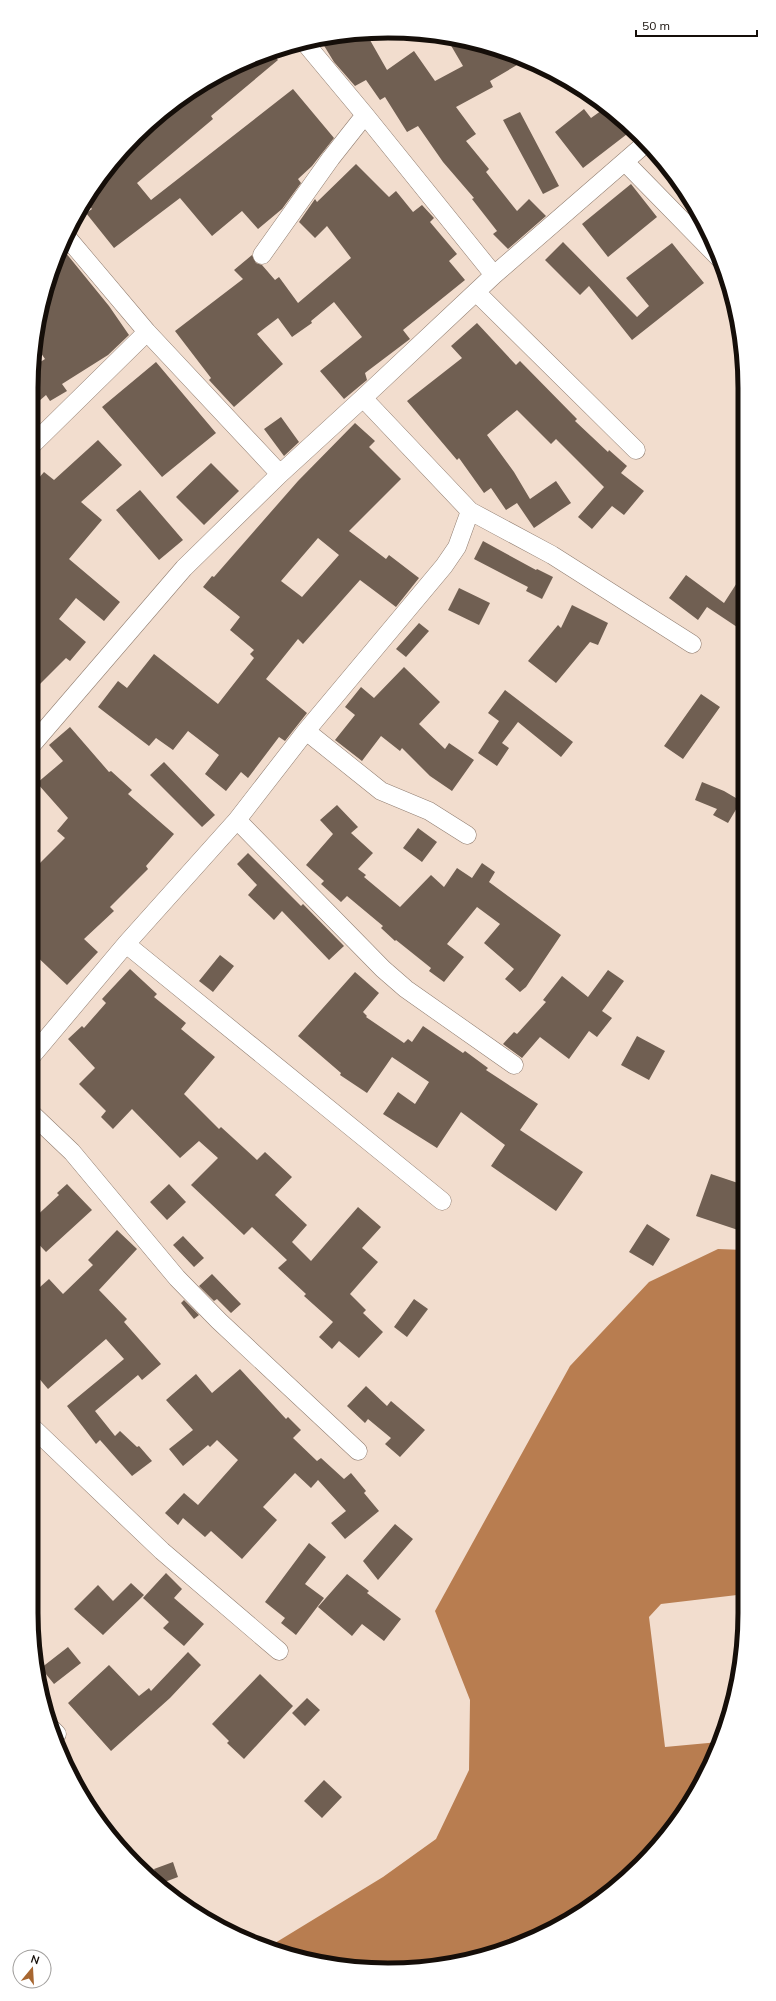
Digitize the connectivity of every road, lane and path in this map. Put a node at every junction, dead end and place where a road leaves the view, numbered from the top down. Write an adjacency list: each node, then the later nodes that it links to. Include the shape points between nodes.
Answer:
1 (309, 47): 2 (street)
2 (365, 115): 7 (street); 8 (street)
3 (641, 147): 4 (street)
4 (625, 162): 6 (street); 8 (street)
5 (70, 241): 10 (street)
6 (708, 247)
7 (262, 255)
8 (494, 275): 9 (street)
9 (476, 292): 11 (street); 13 (street)
10 (147, 332): 12 (street); 14 (street)
11 (363, 398): 14 (street); 15 (street)
12 (38, 439)
13 (636, 450)
14 (280, 474): 18 (street, via 184,568)
15 (470, 511): 16 (street, via 552,555); 17 (street, via 457,547 444,566)
16 (692, 644)
17 (306, 731): 19 (street); 20 (street, via 381,791 429,811)
18 (38, 738)
19 (237, 820): 21 (street); 23 (street, via 406,989)
20 (467, 835)
21 (126, 944): 22 (street); 25 (street)
22 (38, 1049)
23 (514, 1065)
24 (38, 1120): 27 (street, via 72,1152 178,1278 219,1321)
25 (442, 1201)
26 (38, 1433): 28 (street, via 162,1550)
27 (358, 1451)
28 (278, 1651)

